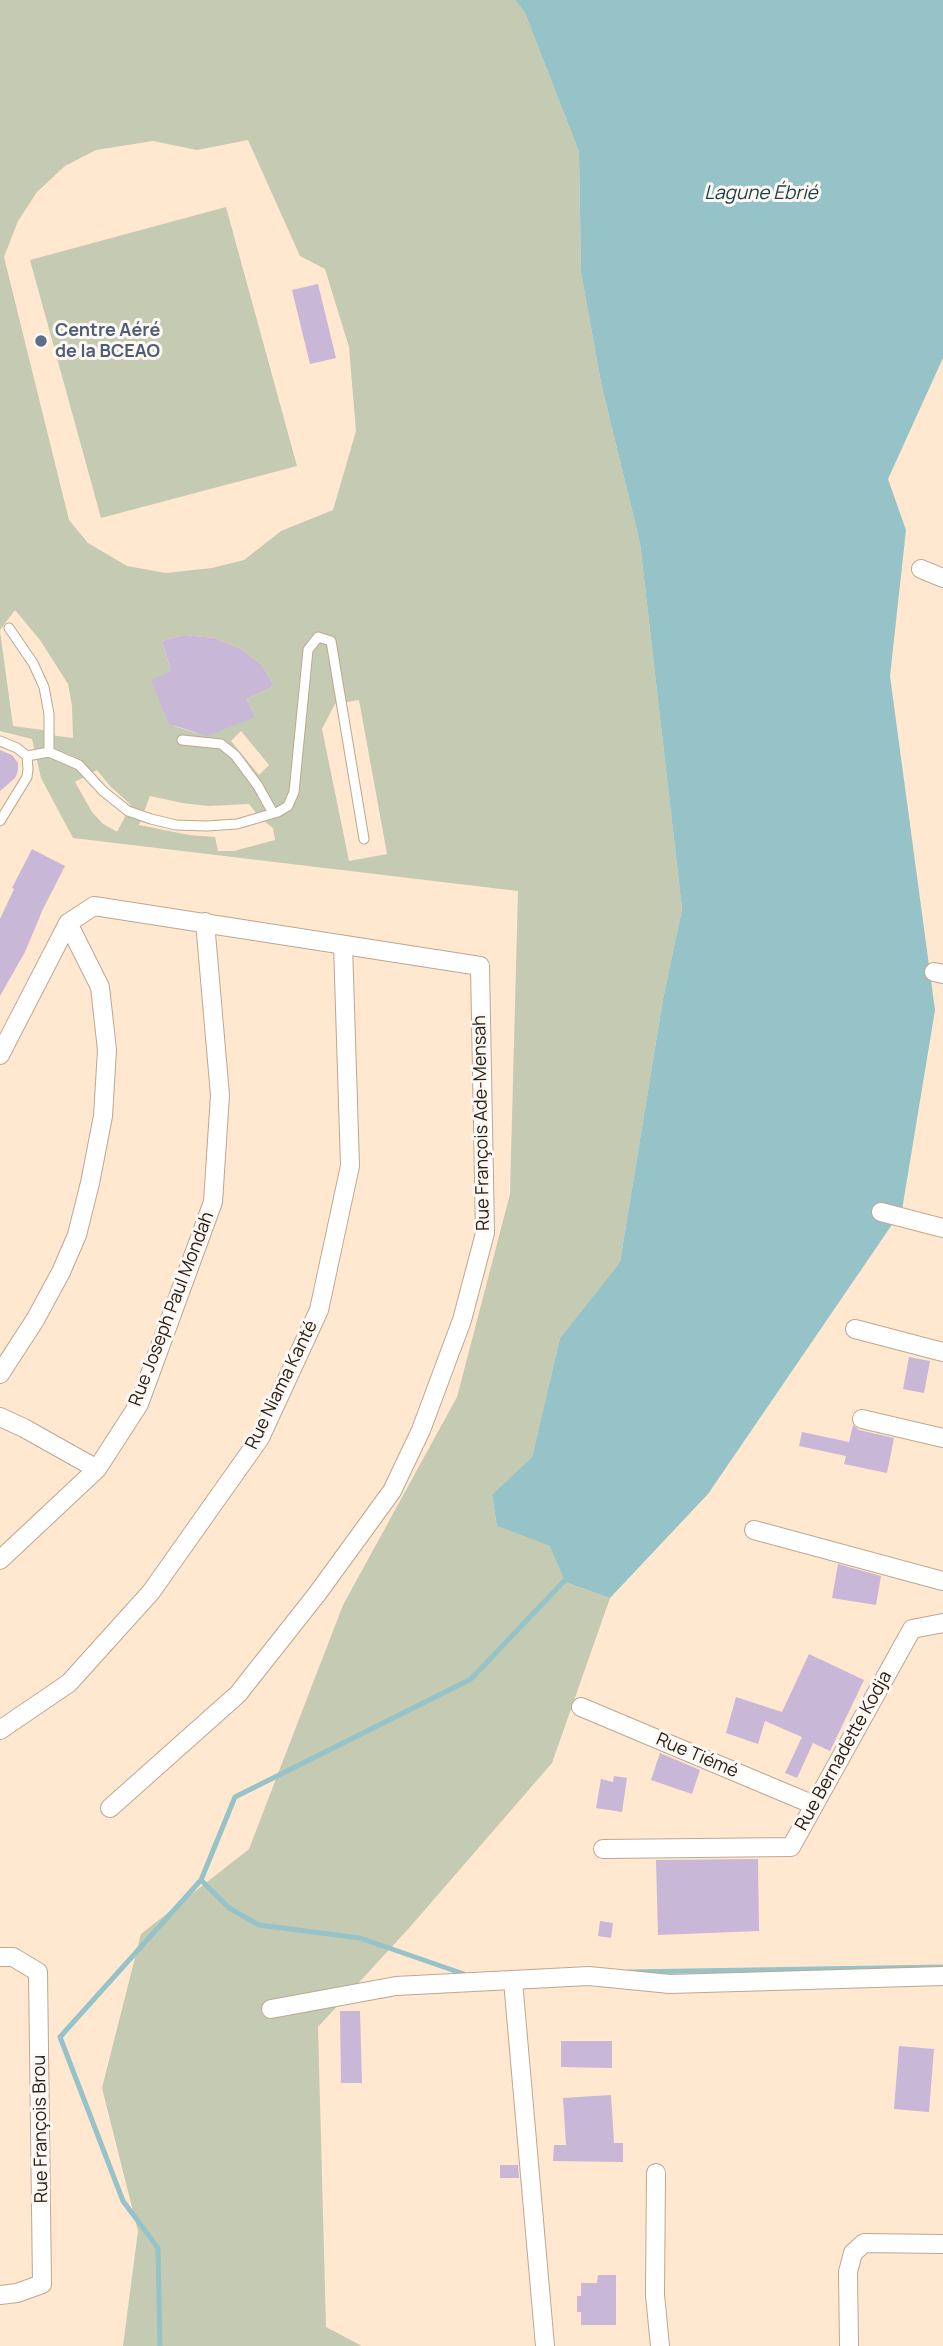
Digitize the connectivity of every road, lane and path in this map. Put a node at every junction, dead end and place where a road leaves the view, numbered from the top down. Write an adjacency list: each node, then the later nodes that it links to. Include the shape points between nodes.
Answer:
1 (921, 569): 2 (street)
2 (943, 578)
3 (9, 628): 6 (lane, via 44,687)
4 (182, 740): 8 (lane, via 221,744 228,749)
5 (0, 741): 7 (lane)
6 (49, 752): 7 (lane); 8 (lane, via 79,765 128,811 151,819 206,826 236,824)
7 (27, 756): 9 (lane, via 27,777)
8 (273, 813): 10 (lane, via 288,806 294,792 308,650 318,638 331,641)
9 (0, 821)
10 (364, 839)
11 (205, 922): 12 (street, Rue François Ade-Mensah, via 94,906); 13 (street, Rue François Ade-Mensah); 23 (street, Rue Joseph Paul Mondah, via 220,1095 213,1202 139,1404)
12 (68, 923): 14 (street); 19 (street, via 100,987 107,1050 103,1116 77,1235 42,1308)
13 (343, 945): 29 (street, Rue Niama Kanté, via 350,1166 319,1310 260,1438 151,1592 69,1683); 31 (street, Rue François Ade-Mensah, via 480,965 485,1233 462,1320 421,1430 392,1491 238,1694)
14 (0, 1055)
15 (881, 1212): 16 (street)
16 (943, 1228)
17 (855, 1329): 18 (street)
18 (943, 1352)
19 (0, 1374)
20 (0, 1417): 23 (street)
21 (862, 1419): 22 (street)
22 (943, 1438)
23 (97, 1469): 25 (street, Rue Joseph Paul Mondah)
24 (754, 1530): 26 (street)
25 (0, 1560)
26 (943, 1581)
27 (943, 1623): 30 (street, Rue Bernadette Kodja, via 912,1629)
28 (581, 1707): 30 (street, Rue Tiémé)
29 (0, 1730)
30 (814, 1805): 32 (street, Rue Bernadette Kodja, via 791,1847)
31 (110, 1808)
32 (603, 1849)
33 (0, 1957): 39 (street, Rue François Brou, via 13,1957 38,1972 42,2284)
34 (943, 1976): 35 (street, via 670,1984 589,1976)
35 (513, 1981): 36 (street, via 396,1986); 40 (street)
36 (271, 2010)
37 (656, 2173): 41 (street, via 655,2295)
38 (943, 2244): 42 (street, via 864,2243 853,2253 848,2272)
39 (0, 2295)
40 (545, 2346)
41 (660, 2346)
42 (849, 2346)

